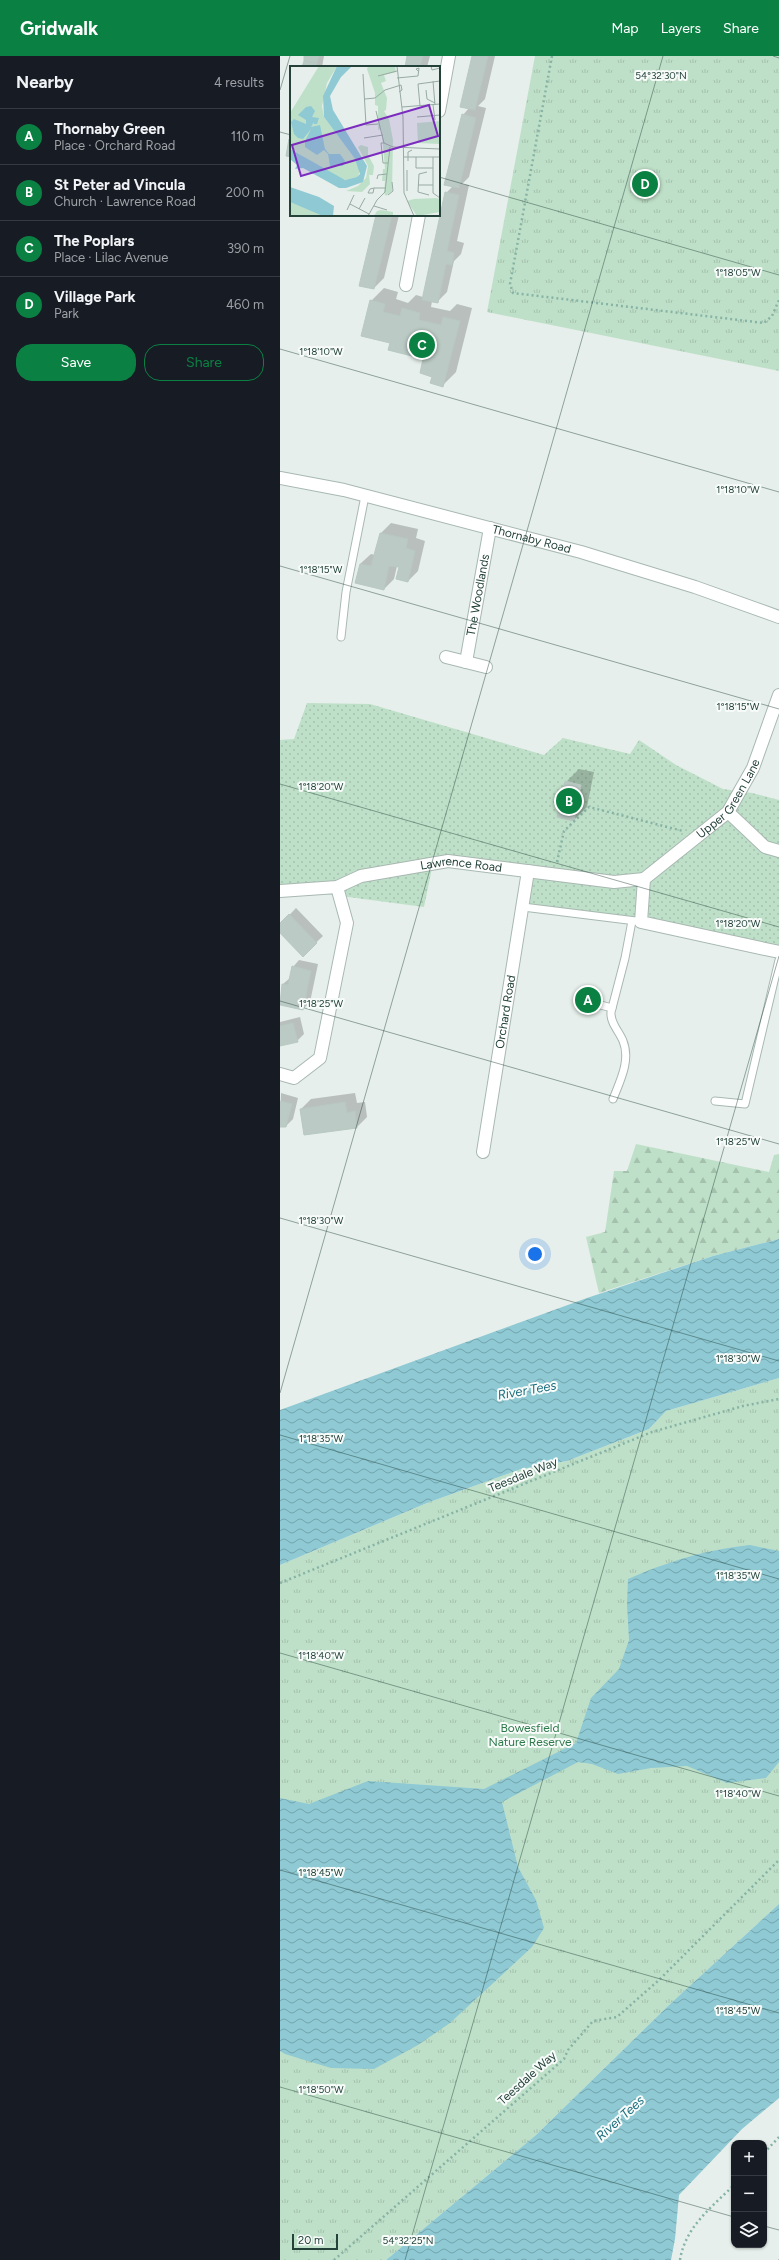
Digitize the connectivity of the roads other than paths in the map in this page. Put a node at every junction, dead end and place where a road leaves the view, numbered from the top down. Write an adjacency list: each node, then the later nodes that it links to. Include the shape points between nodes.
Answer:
1 (449, 56): 2 (street)
2 (440, 106)
3 (419, 216): 4 (street)
4 (406, 285)
5 (280, 478): 6 (street, Thornaby Road)
6 (365, 496): 7 (street, Thornaby Road); 9 (lane, via 346,592)
7 (490, 528): 8 (street, Thornaby Road, via 628,566); 11 (street, The Woodlands)
8 (779, 617)
9 (341, 637)
10 (446, 657): 11 (street)
11 (466, 662): 12 (street)
12 (486, 667)
13 (779, 695): 14 (street, Upper Green Lane)
14 (776, 710): 15 (street, Upper Green Lane, via 753,768)
15 (728, 812): 16 (street, via 765,847); 18 (street, Upper Green Lane)
16 (779, 851)
17 (528, 871): 18 (street, Lawrence Road, via 614,882); 19 (street, Lawrence Road, via 448,861 361,876); 21 (street, Orchard Road)
18 (644, 879): 22 (street)
19 (337, 886): 20 (street, Lawrence Road); 27 (street, via 347,923 320,1058 294,1078)
20 (280, 891)
21 (523, 907): 22 (lane); 30 (street, Orchard Road)
22 (637, 921): 23 (street); 26 (lane)
23 (779, 952)
24 (779, 960): 29 (lane, via 745,1104)
25 (593, 1003): 26 (lane)
26 (612, 1008): 28 (lane, via 611,1017 623,1041 626,1055 623,1075)
27 (280, 1074)
28 (613, 1099)
29 (715, 1101)
30 (483, 1152)

